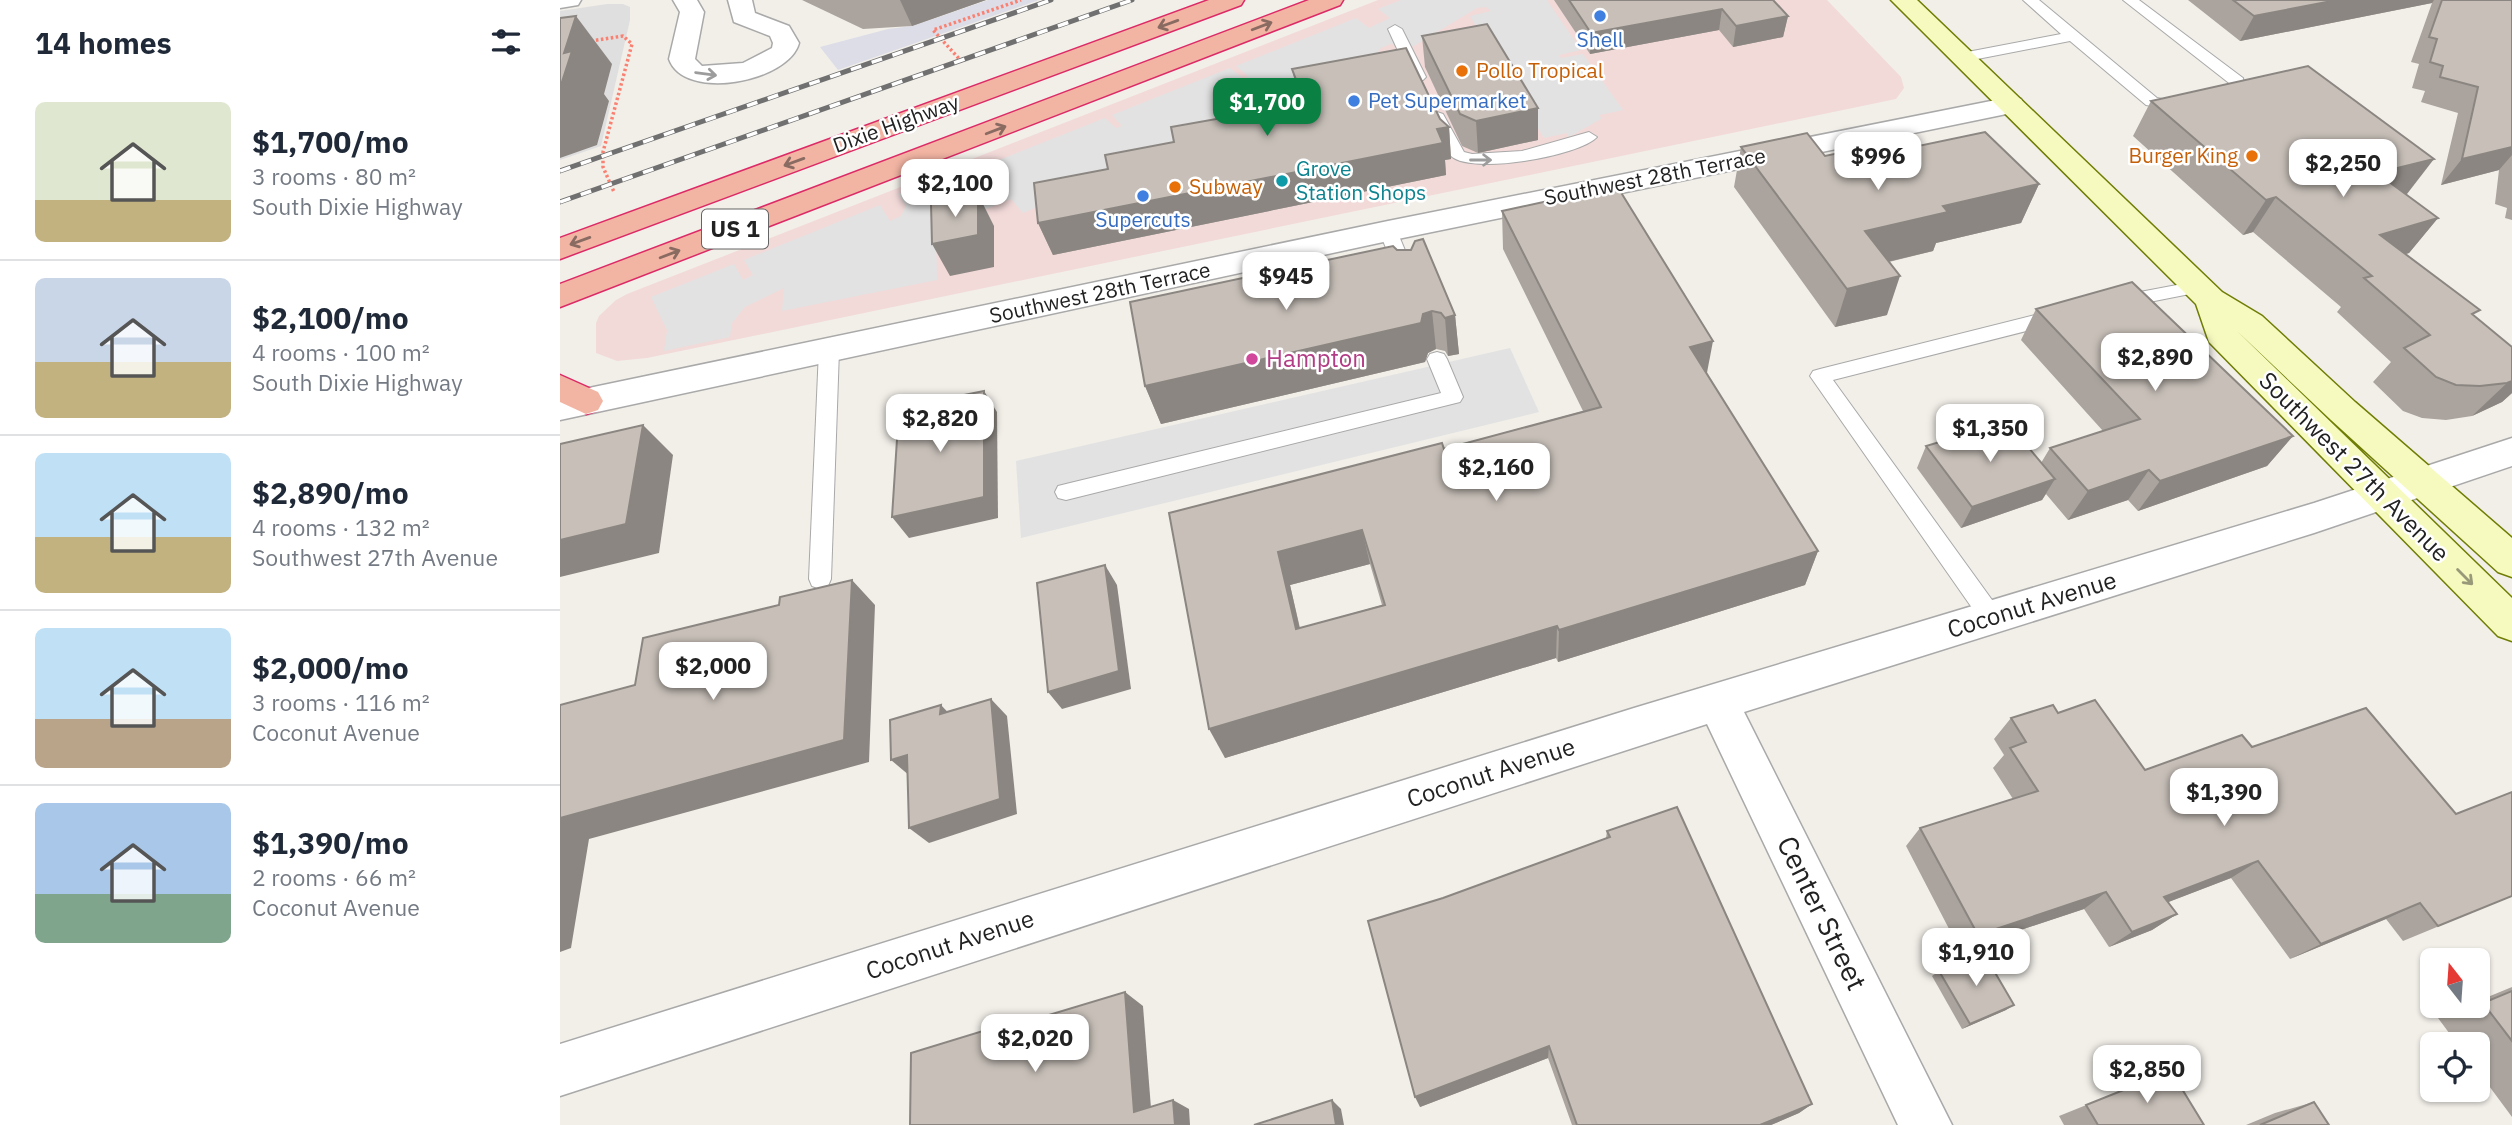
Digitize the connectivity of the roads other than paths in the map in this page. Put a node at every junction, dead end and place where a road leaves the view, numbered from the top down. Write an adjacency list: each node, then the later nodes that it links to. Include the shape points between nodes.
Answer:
1 (569, 0): 9 (street)
2 (685, 0): 3 (street, one-way to 3, via 692,12 682,60 688,70 721,76 768,62 782,54 786,43 780,31 743,17)
3 (740, 0)
4 (1232, 0): 16 (highway, Dixie Highway / US 1, one-way to 16)
5 (1331, 0): 19 (highway, US 1, one-way to 5)
6 (1903, 0): 12 (main road, Southwest 27th Avenue)
7 (2030, 0): 11 (lane)
8 (2130, 0): 11 (lane, via 2236,81 2238,97 2183,107 2152,102)
9 (560, 1)
10 (1395, 29): 14 (lane, one-way to 14, via 1453,150 1465,160 1491,161)
11 (2074, 36): 12 (lane)
12 (1962, 57): 13 (main road, Southwest 27th Avenue)
13 (2011, 105): 15 (street, Southwest 28th Terrace); 18 (main road, Southwest 27th Avenue)
14 (1589, 137)
15 (1388, 231): 17 (lane); 22 (street, Southwest 28th Terrace)
16 (560, 249)
17 (1409, 283)
18 (2205, 294): 20 (lane); 26 (main road, Southwest 27th Avenue, via 2251,324); 28 (main road, Southwest 27th Avenue, via 2221,334)
19 (564, 301)
20 (2124, 301)
21 (2061, 316): 31 (lane, via 1820,376)
22 (829, 350): 24 (street, Southwest 28th Terrace); 30 (lane)
23 (1437, 359): 27 (lane, via 1452,397)
24 (569, 398)
25 (2512, 452): 26 (street, Coconut Avenue)
26 (2423, 481): 28 (street, Coconut Avenue); 29 (main road, Southwest 27th Avenue)
27 (1066, 492)
28 (2381, 495): 31 (street, Coconut Avenue); 32 (main road, Southwest 27th Avenue, one-way to 32)
29 (2512, 561)
30 (820, 579)
31 (1992, 618): 33 (street, Coconut Avenue)
32 (2512, 624)
33 (1717, 701): 34 (street, Coconut Avenue); 35 (street, Center Street)
34 (560, 1070)
35 (1926, 1125)

